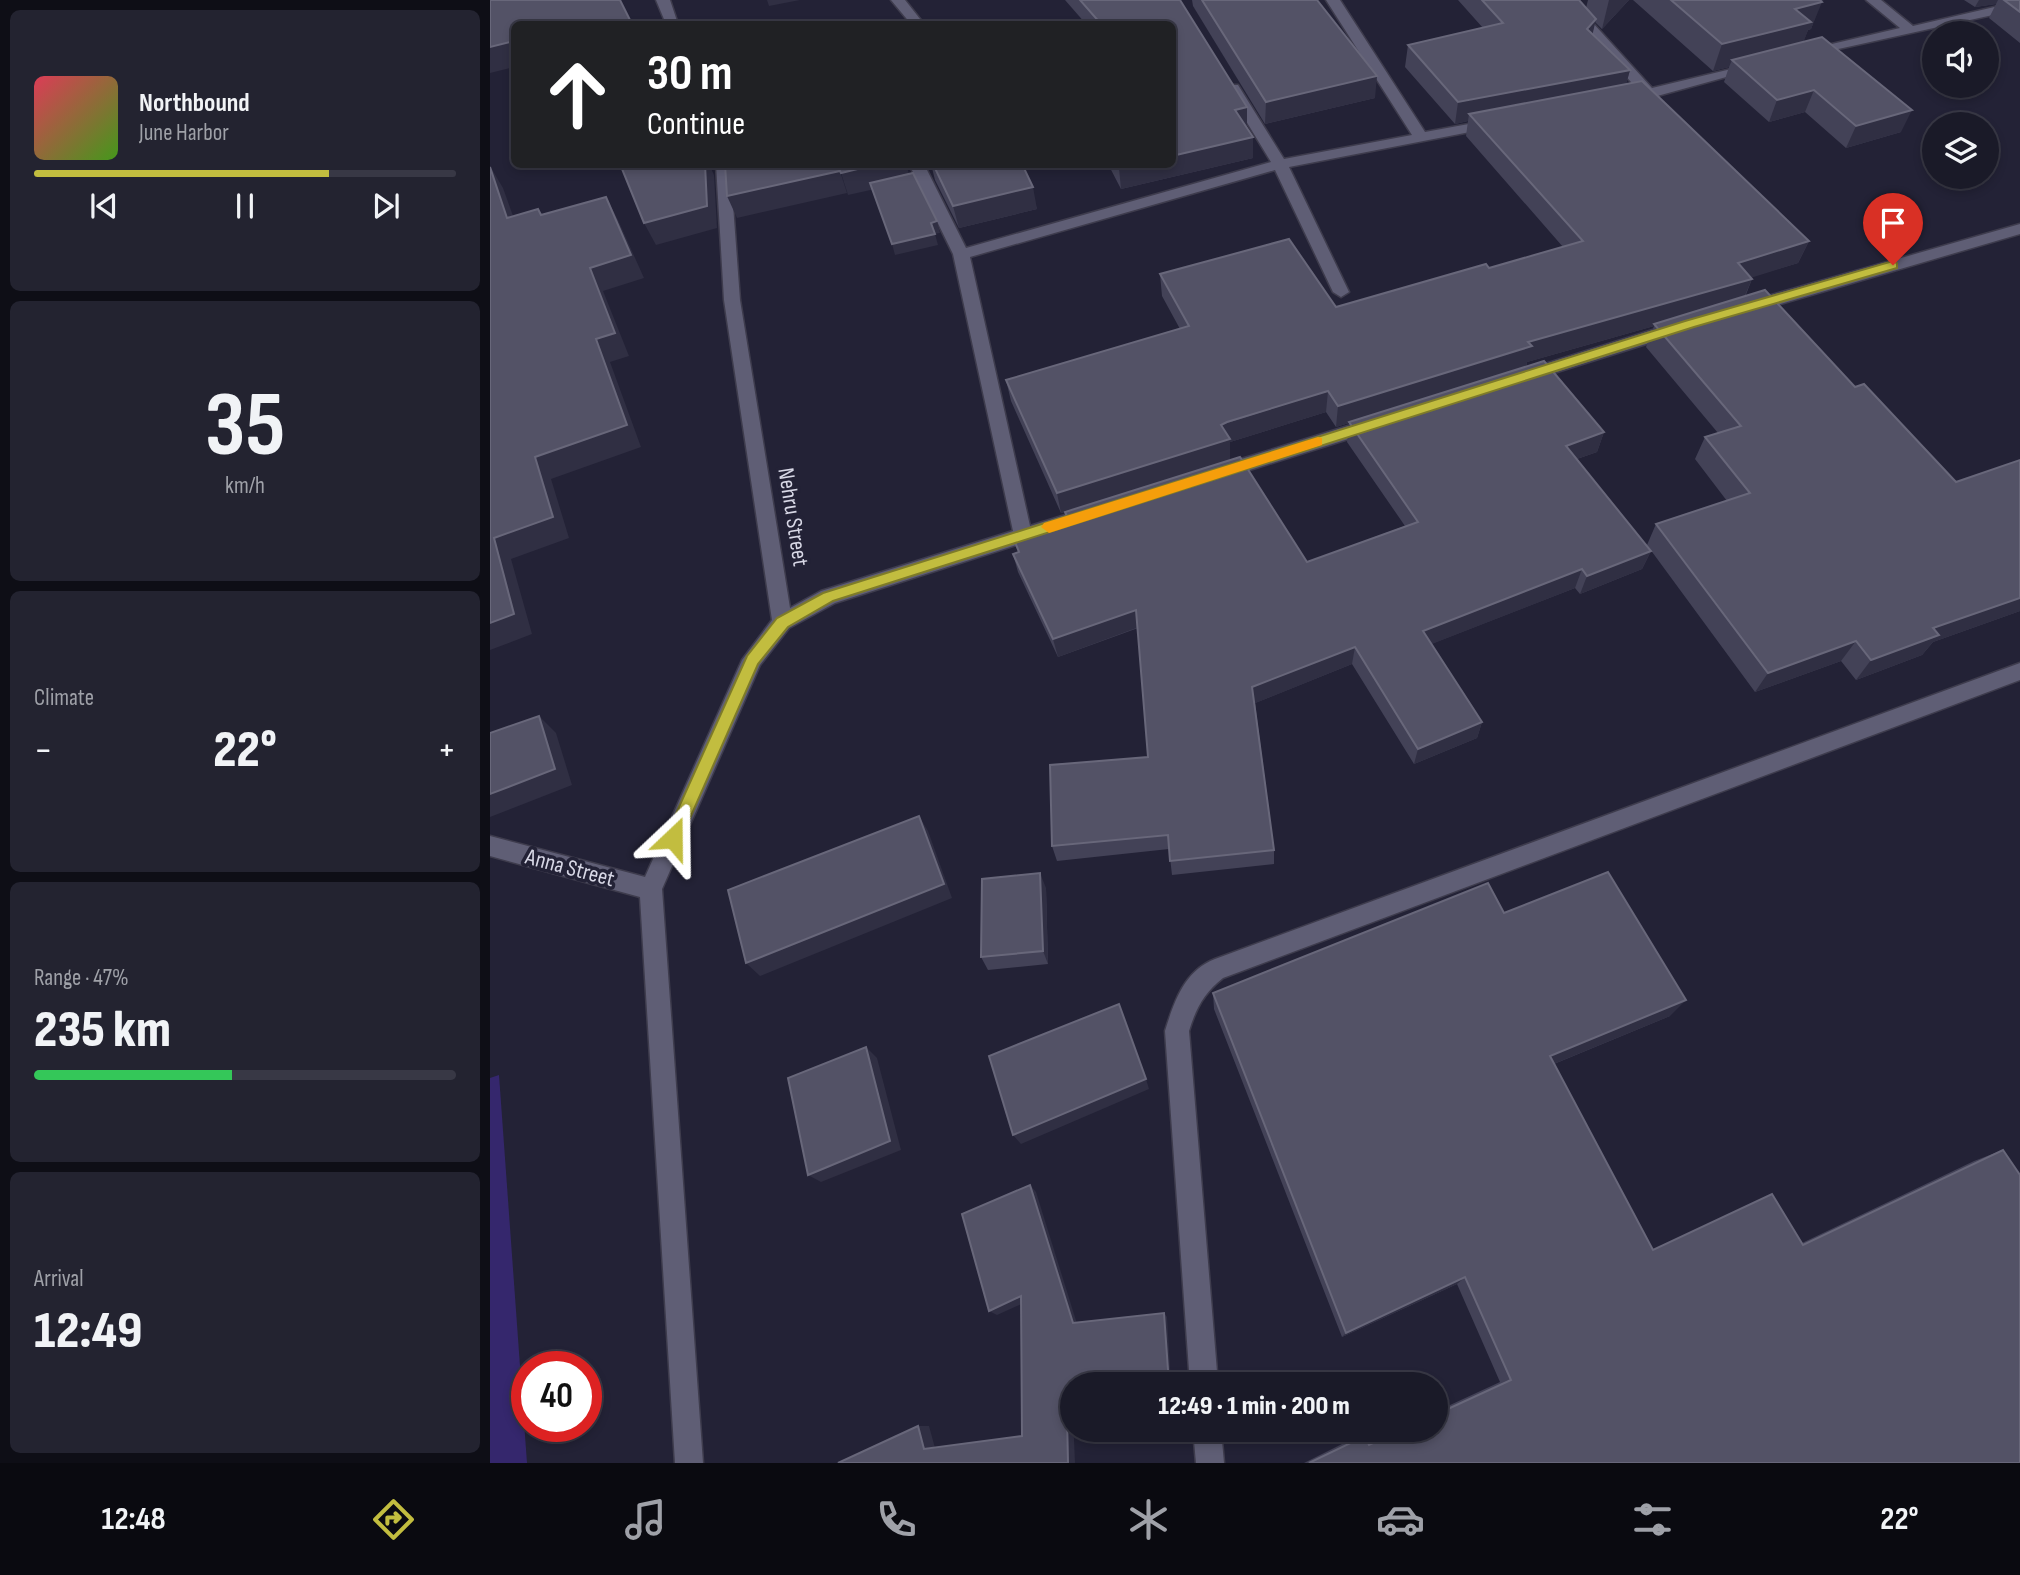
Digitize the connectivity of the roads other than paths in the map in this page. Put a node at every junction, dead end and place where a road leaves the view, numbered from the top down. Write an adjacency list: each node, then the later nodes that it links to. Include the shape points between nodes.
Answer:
1 (663, 0): 7 (street)
2 (898, 0): 8 (street)
3 (1333, 0): 16 (street)
4 (1565, 0): 13 (street)
5 (1873, 0): 9 (street)
6 (2020, 5): 9 (street)
7 (671, 21)
8 (916, 21)
9 (1908, 29): 10 (street)
10 (1792, 58)
11 (1766, 65): 13 (street)
12 (1222, 70): 17 (street)
13 (1650, 94): 14 (street)
14 (1609, 102)
15 (1515, 119): 16 (street)
16 (1421, 137): 17 (street)
17 (1280, 164): 21 (street); 22 (street)
18 (723, 168): 30 (street, Nehru Street, via 732,300)
19 (918, 168): 21 (street)
20 (2020, 229): 23 (street)
21 (961, 254): 29 (street)
22 (1341, 292)
23 (1729, 312)
24 (1690, 324): 25 (street)
25 (1503, 383)
26 (1396, 417): 27 (street)
27 (1196, 480)
28 (1116, 506): 29 (street)
29 (1023, 536): 30 (street, via 828,597)
30 (782, 622): 33 (street, via 752,660)
31 (2020, 671): 34 (street, via 1215,970 1196,984 1177,1031)
32 (490, 846): 33 (street, Anna Street)
33 (651, 889): 36 (street)
34 (1203, 1372)
35 (1208, 1442): 37 (street)
36 (689, 1463)
37 (1210, 1463)

